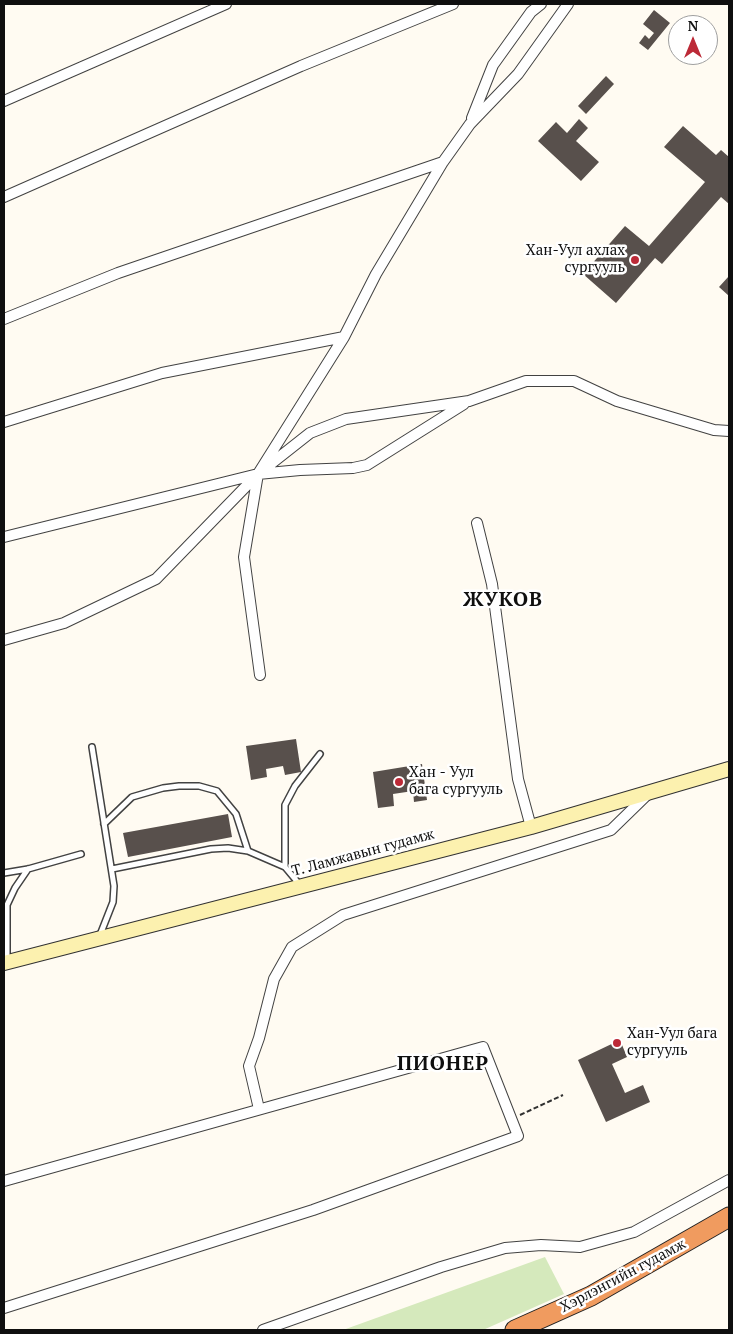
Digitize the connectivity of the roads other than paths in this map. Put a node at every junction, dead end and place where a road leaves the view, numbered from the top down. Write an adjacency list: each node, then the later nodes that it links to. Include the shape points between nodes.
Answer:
1 (226, 4): 5 (street)
2 (453, 4): 8 (street, via 301,66)
3 (541, 4): 6 (street, via 494,65)
4 (568, 4): 6 (street, via 518,74)
5 (4, 101)
6 (470, 124): 7 (street)
7 (442, 162): 9 (street, via 118,273); 10 (street, via 376,274)
8 (4, 197)
9 (4, 318)
10 (344, 337): 12 (street, via 162,373); 14 (street)
11 (469, 401): 13 (street, via 526,380 574,381 617,401 714,430); 14 (street, via 346,420 310,433); 14 (street, via 367,465)
12 (4, 422)
13 (729, 431)
14 (258, 474): 16 (street); 17 (street, via 156,578 64,623); 18 (street, via 244,557)
15 (476, 523): 24 (street, via 492,584 518,779)
16 (4, 537)
17 (4, 640)
18 (260, 674)
19 (92, 747): 23 (lane)
20 (320, 754): 27 (lane, via 294,786 285,805)
21 (729, 768): 22 (street, Т. Ламжавын гудамж)
22 (648, 794): 24 (street, Т. Ламжавын гудамж); 34 (street, via 611,830 343,915 292,947 274,978 249,1066)
23 (104, 824): 25 (lane, via 132,797 162,788 199,786 217,791 236,814); 29 (lane)
24 (531, 827): 31 (street, Т. Ламжавын гудамж)
25 (248, 851): 27 (lane); 29 (lane, via 211,849)
26 (81, 854): 28 (lane)
27 (284, 866): 31 (lane)
28 (28, 869): 30 (lane); 33 (lane, via 7,905)
29 (112, 869): 32 (lane, via 113,902)
30 (4, 873)
31 (301, 886): 32 (street, Т. Ламжавын гудамж)
32 (99, 939): 33 (street, Т. Ламжавын гудамж)
33 (6, 963)
34 (260, 1109): 36 (street); 38 (street, via 483,1047 518,1136 313,1210)
35 (729, 1180): 39 (street, via 634,1232 580,1247 541,1245 505,1248 441,1267)
36 (4, 1181)
37 (729, 1217): 40 (highway, Хэрлэнгийн гудамж, via 591,1296)
38 (4, 1308)
39 (263, 1330)
40 (515, 1330)

